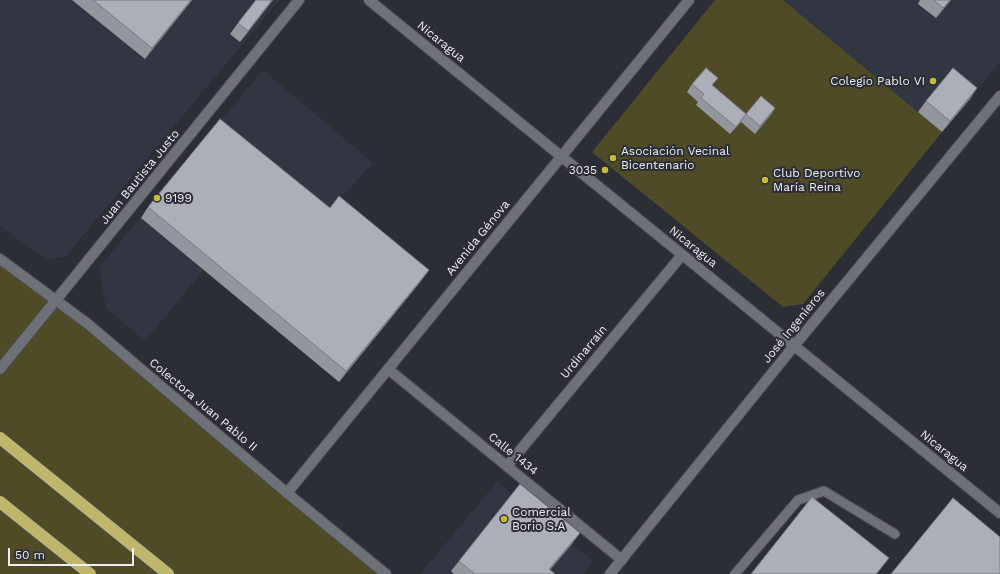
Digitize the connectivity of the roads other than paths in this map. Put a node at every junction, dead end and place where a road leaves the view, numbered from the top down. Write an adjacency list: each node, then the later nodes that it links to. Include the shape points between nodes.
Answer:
1 (299, 0): 8 (street, Juan Bautista Justo)
2 (369, 0): 5 (street, Nicaragua)
3 (689, 0): 5 (street, Avenida Génova)
4 (1000, 96): 9 (street, José Ingenieros)
5 (561, 157): 6 (street, Nicaragua); 11 (street, Avenida Génova)
6 (682, 255): 9 (street, Nicaragua); 13 (street, Urdinarrain)
7 (0, 259): 8 (street, Colectora Juan Pablo II)
8 (56, 301): 10 (street, Juan Bautista Justo); 14 (street, Colectora Juan Pablo II, via 88,324)
9 (794, 346): 16 (street, Nicaragua); 18 (street, José Ingenieros)
10 (0, 369)
11 (388, 369): 13 (street, Calle 1434); 14 (street, Avenida Génova)
12 (0, 438): 20 (highway)
13 (507, 466): 18 (street, Calle 1434)
14 (287, 493): 21 (street, Colectora Juan Pablo II)
15 (0, 502): 19 (highway)
16 (1000, 514)
17 (895, 534): 23 (lane, via 824,491 798,500)
18 (622, 560): 22 (street, José Ingenieros)
19 (90, 574)
20 (168, 574)
21 (386, 574)
22 (610, 574)
23 (735, 574)

